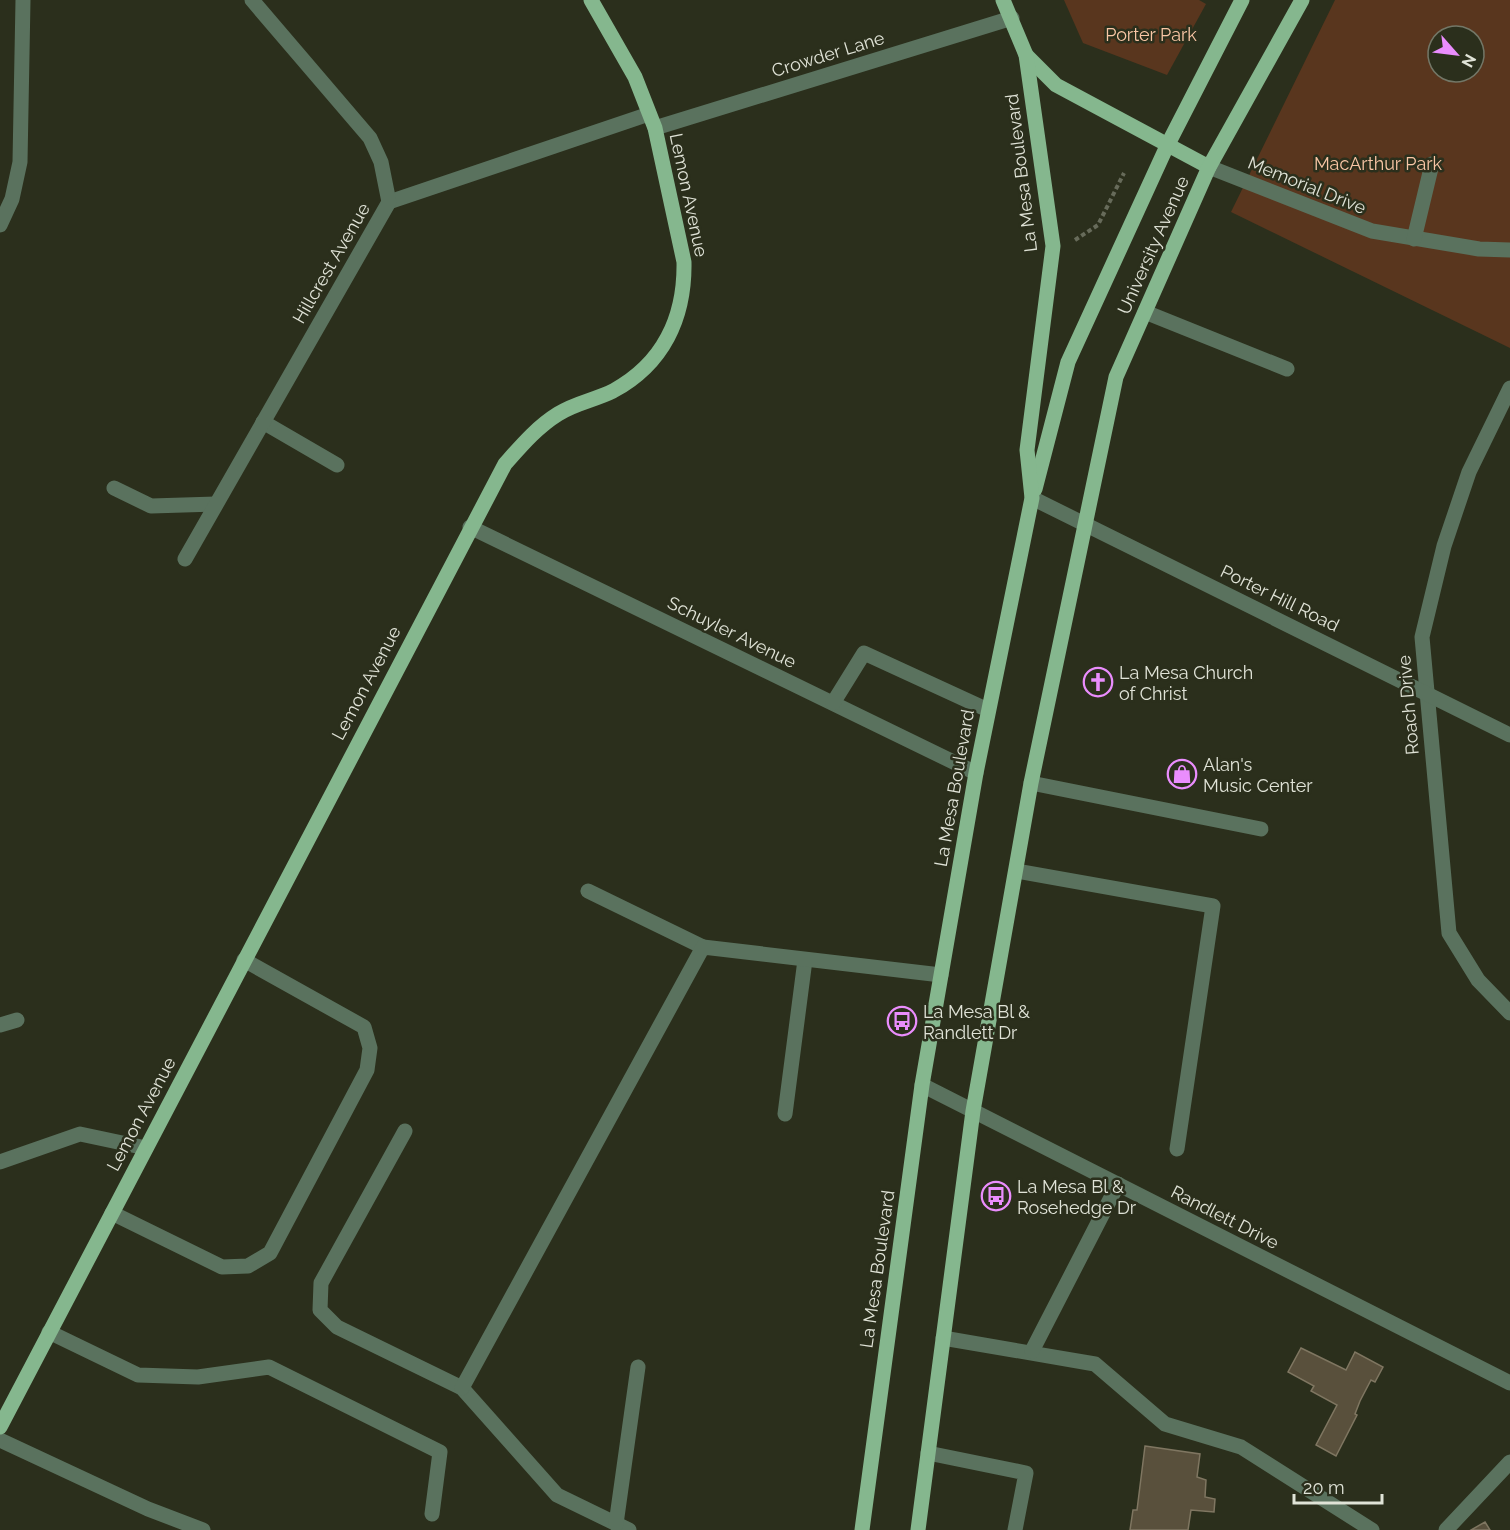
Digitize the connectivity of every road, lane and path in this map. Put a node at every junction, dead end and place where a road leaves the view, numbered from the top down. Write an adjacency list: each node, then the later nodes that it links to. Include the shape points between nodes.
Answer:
1 (23, 0): 15 (street, via 20,162 12,199)
2 (252, 0): 14 (street, Hillcrest Avenue, via 370,138 381,162)
3 (591, 0): 9 (main road, Lemon Avenue, via 635,77)
4 (1003, 0): 7 (main road, La Mesa Boulevard)
5 (1242, 0): 10 (main road, University Avenue)
6 (1302, 0): 12 (main road, University Avenue)
7 (1012, 18): 8 (main road, La Mesa Boulevard); 9 (street, Crowder Lane)
8 (1026, 55): 10 (main road, La Mesa Boulevard, via 1056,85); 25 (main road, La Mesa Boulevard, via 1053,246 1027,450)
9 (652, 121): 14 (street, Crowder Lane); 28 (main road, Lemon Avenue, via 684,262 677,319 659,353 645,369 610,392 557,415 520,446 505,464)
10 (1167, 146): 12 (main road, Memorial Drive); 25 (main road, University Avenue, via 1068,362)
11 (1432, 164): 16 (street)
12 (1209, 167): 16 (street, Memorial Drive, via 1372,231); 19 (main road, University Avenue)
13 (1124, 173): 17 (path, via 1098,225)
14 (389, 202): 22 (street, Hillcrest Avenue)
15 (0, 225)
16 (1414, 238): 18 (street, Memorial Drive)
17 (1072, 242)
18 (1510, 250)
19 (1145, 312): 20 (street); 27 (main road, University Avenue, via 1116,377)
20 (1287, 369)
21 (1510, 388): 30 (street, Roach Drive, via 1469,472 1444,546 1422,637)
22 (263, 422): 23 (street); 26 (street, Hillcrest Avenue)
23 (337, 465)
24 (114, 488): 26 (street, via 151,506)
25 (1032, 498): 27 (street, Porter Hill Road); 32 (main road, La Mesa Boulevard)
26 (216, 504): 29 (street, Hillcrest Avenue)
27 (1085, 524): 30 (street, Porter Hill Road); 35 (main road)
28 (470, 527): 31 (street, Schuyler Avenue); 40 (main road, Lemon Avenue)
29 (185, 559)
30 (1426, 692): 33 (street, Porter Hill Road); 43 (street, Roach Drive, via 1449,933 1478,980)
31 (832, 703): 32 (street, via 864,653); 34 (street, Schuyler Avenue)
32 (988, 710): 34 (main road, La Mesa Boulevard)
33 (1510, 735)
34 (976, 773): 42 (main road, La Mesa Boulevard)
35 (1031, 783): 36 (street); 37 (main road)
36 (1261, 829)
37 (1016, 871): 47 (main road); 51 (street, via 1213,906)
38 (588, 891): 39 (street)
39 (703, 947): 41 (street); 60 (street)
40 (244, 960): 50 (main road, Lemon Avenue); 54 (street, via 364,1027 370,1048 367,1070 270,1253 248,1266 222,1267)
41 (805, 960): 42 (street); 48 (street)
42 (941, 975): 46 (main road, La Mesa Boulevard)
43 (1510, 1013)
44 (17, 1020): 45 (street)
45 (0, 1025)
46 (922, 1085): 47 (street, Randlett Drive); 68 (main road, La Mesa Boulevard)
47 (973, 1111): 53 (street, Randlett Drive); 56 (main road)
48 (785, 1114)
49 (405, 1131): 60 (street, via 321,1283 320,1310 337,1328)
50 (146, 1148): 52 (street, via 80,1134); 54 (main road, Lemon Avenue)
51 (1177, 1149)
52 (0, 1162)
53 (1118, 1184): 57 (street); 59 (street, Randlett Drive)
54 (112, 1213): 55 (main road, Lemon Avenue)
55 (50, 1332): 61 (main road, Lemon Avenue); 65 (street, via 138,1375 198,1377 269,1367 440,1452)
56 (943, 1338): 57 (street); 63 (main road)
57 (1032, 1352): 71 (street, via 1095,1364 1165,1424 1241,1447)
58 (638, 1367): 66 (street)
59 (1510, 1383)
60 (462, 1388): 66 (street, via 556,1495)
61 (0, 1427)
62 (0, 1440): 67 (street)
63 (928, 1453): 69 (main road); 70 (street, via 1026,1473)
64 (1510, 1462): 72 (street)
65 (432, 1514)
66 (622, 1527)
67 (202, 1530)
68 (862, 1530)
69 (918, 1530)
70 (1015, 1530)
71 (1372, 1530)
72 (1446, 1530)

